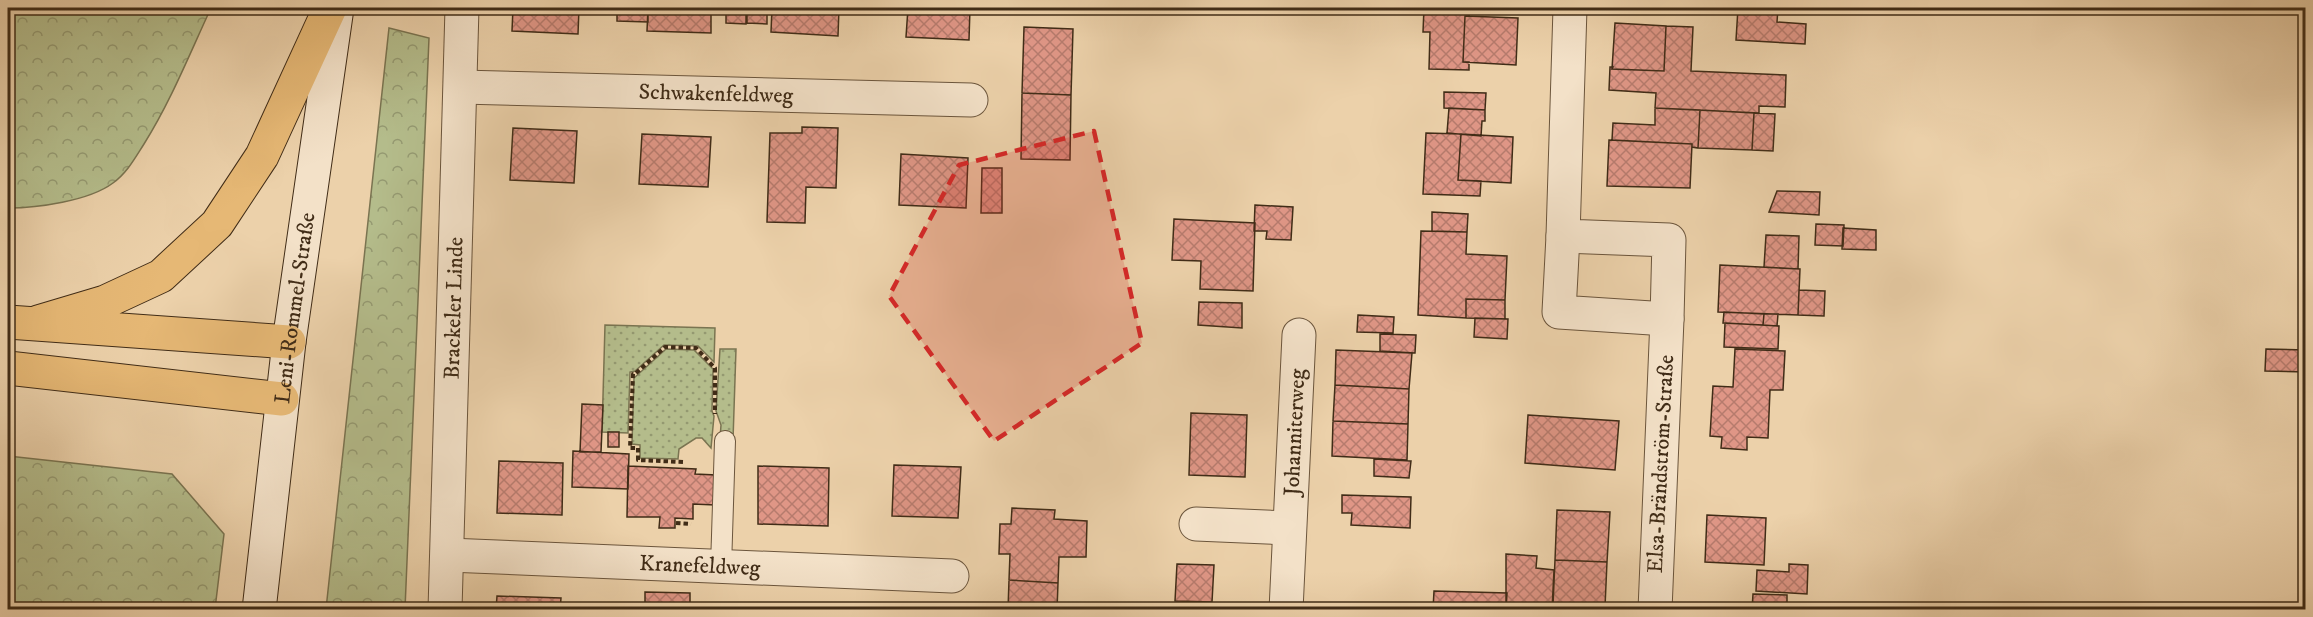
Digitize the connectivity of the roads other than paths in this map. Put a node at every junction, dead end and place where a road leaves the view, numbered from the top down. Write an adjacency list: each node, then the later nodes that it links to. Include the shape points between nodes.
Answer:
1 (330, 8): 9 (highway, via 262,156 217,224 161,276 105,302)
2 (337, 8): 11 (street, Leni-Rommel-Straße)
3 (462, 8): 5 (street, Brackeler Linde)
4 (1570, 8): 7 (street)
5 (461, 87): 6 (street, Schwakenfeldweg); 17 (street, Brackeler Linde)
6 (972, 100)
7 (1563, 236): 8 (street, via 1559,312); 8 (street, Elsa-Brändström-Straße, via 1669,240)
8 (1667, 319): 23 (street, Elsa-Brändström-Straße)
9 (23, 322): 11 (highway)
10 (1299, 335): 16 (street, Johanniterweg)
11 (289, 342): 13 (street, Leni-Rommel-Straße)
12 (8, 368): 13 (highway)
13 (282, 399): 20 (street, Leni-Rommel-Straße)
14 (725, 441): 18 (lane)
15 (1196, 524): 16 (street, Johanniterweg)
16 (1289, 528): 22 (street, Johanniterweg)
17 (448, 555): 18 (street, Kranefeldweg); 21 (street, Brackeler Linde)
18 (721, 567): 19 (street, Kranefeldweg)
19 (952, 576)
20 (259, 609)
21 (445, 609)
22 (1286, 609)
23 (1655, 609)

